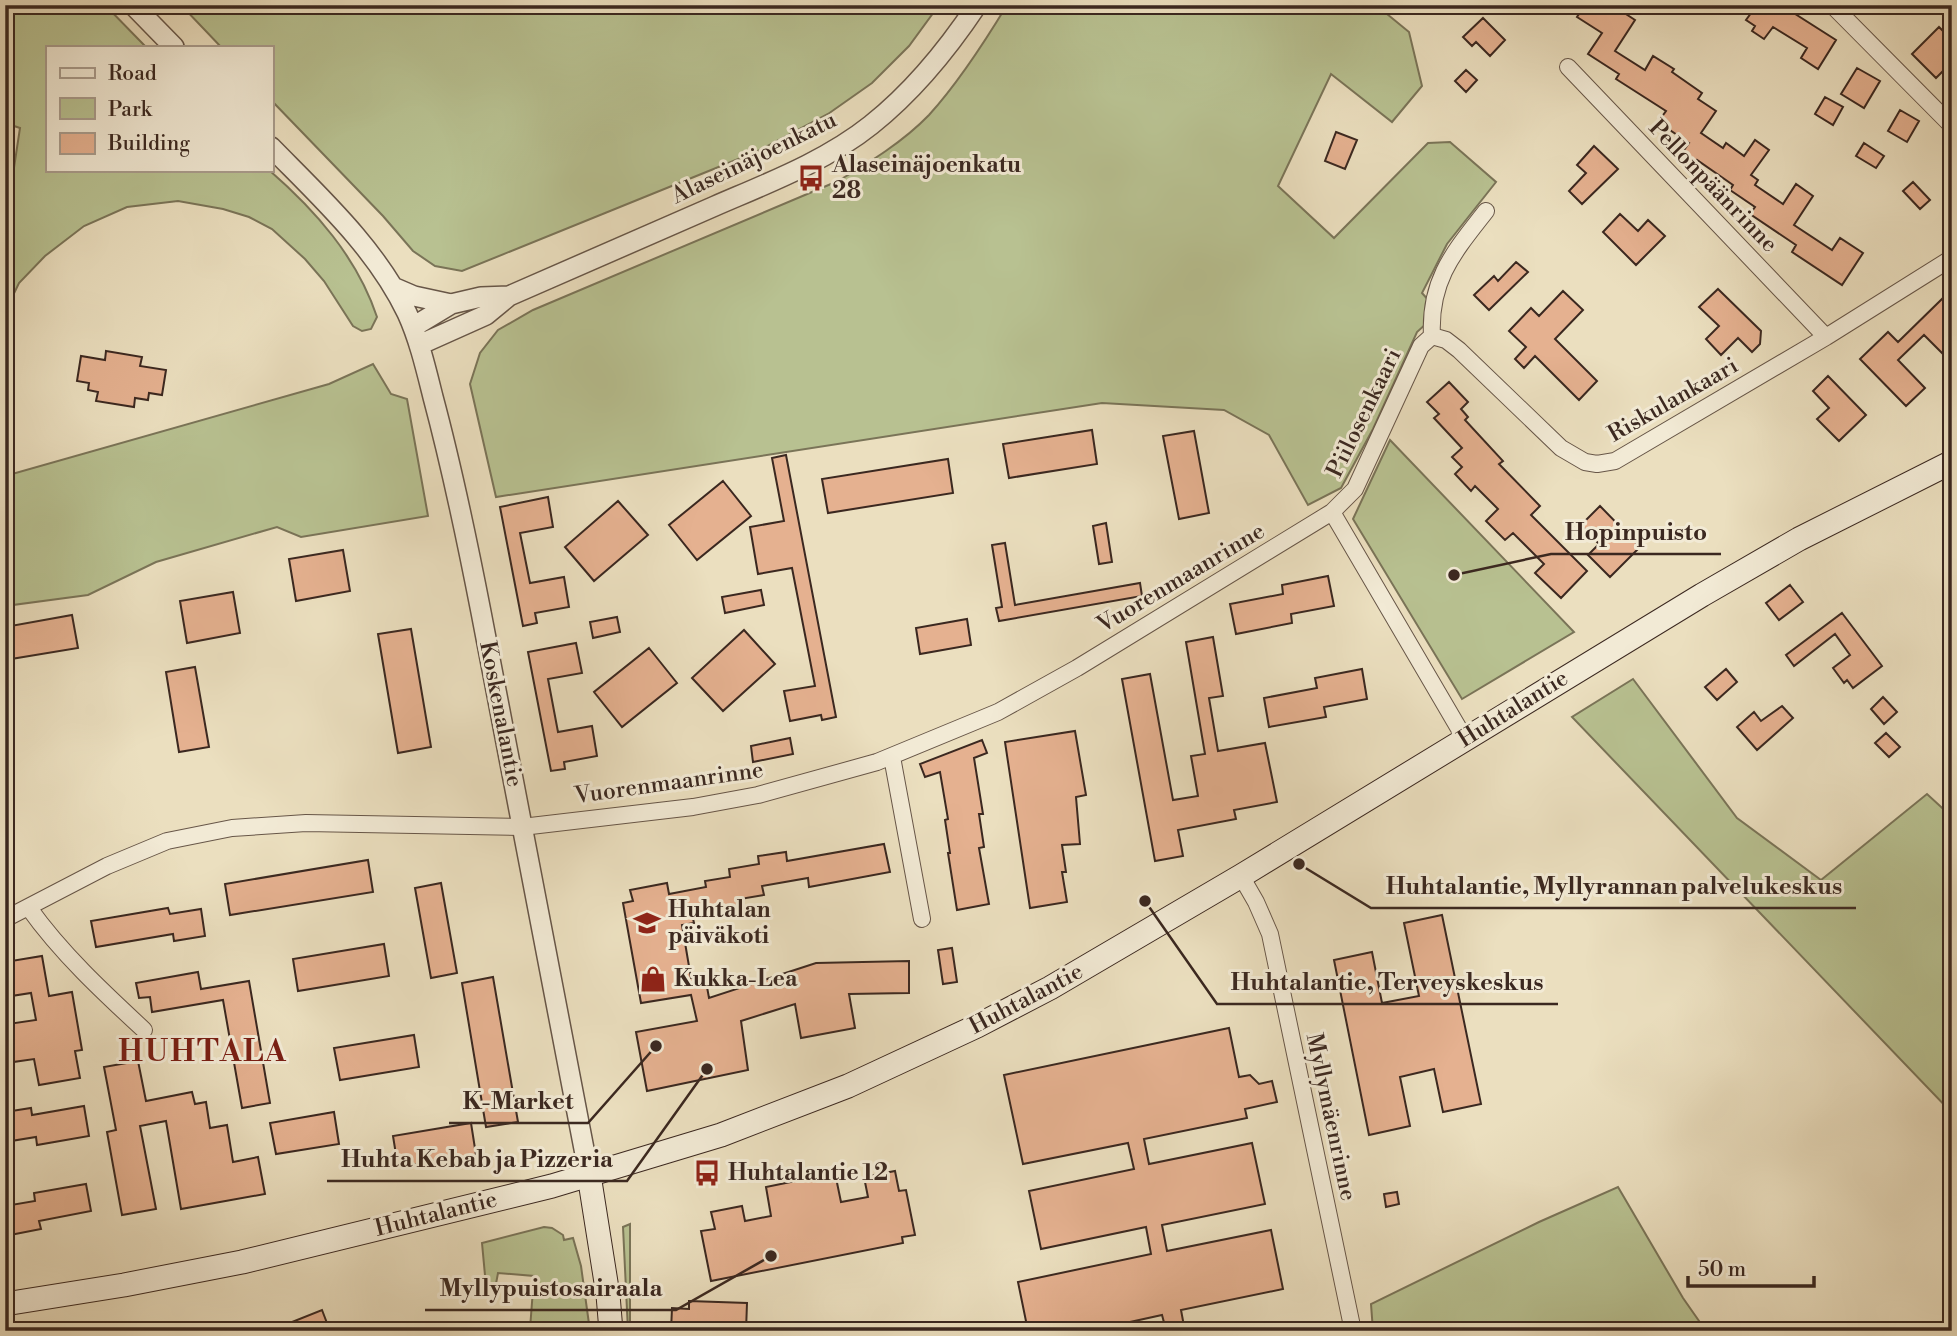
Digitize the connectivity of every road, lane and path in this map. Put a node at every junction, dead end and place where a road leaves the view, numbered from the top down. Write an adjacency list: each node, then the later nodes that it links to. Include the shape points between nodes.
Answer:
1 (133, 5): 4 (street)
2 (977, 5): 11 (street, Alaseinäjoenkatu, via 951,45 908,92 831,151)
3 (1832, 5): 6 (street)
4 (173, 46)
5 (1568, 67): 15 (street, Pellonpäänrinne)
6 (1952, 126)
7 (273, 149): 10 (street, Koskenalantie, via 339,217)
8 (1486, 211): 14 (street, Piilosenkaari, via 1438,282 1431,312)
9 (1952, 258): 15 (street, Riskulankaari)
10 (393, 287): 12 (street, Alaseinäjoenkatu); 13 (street, Koskenalantie)
11 (509, 296): 12 (street, Alaseinäjoenkatu); 13 (street, Alaseinäjoenkatu, via 486,315)
12 (452, 304): 13 (street, Alaseinäjoenkatu)
13 (416, 336): 20 (street, Koskenalantie, via 463,525)
14 (1432, 336): 15 (street, Riskulankaari, via 1459,350 1561,448 1597,464 1615,461); 17 (street, Piilosenkaari, via 1422,346 1355,489)
15 (1826, 337)
16 (1952, 462): 18 (main road, Huhtalantie, via 1799,539)
17 (1332, 512): 18 (street, Piilosenkaari); 19 (street, Vuorenmaanrinne, via 999,712)
18 (1465, 739): 21 (main road, Huhtalantie)
19 (892, 757): 20 (street, Vuorenmaanrinne, via 758,795); 24 (street)
20 (523, 827): 22 (street, Vuorenmaanrinne, via 306,823 233,828 167,841 107,866); 26 (street, Koskenalantie)
21 (1241, 876): 26 (main road, Huhtalantie, via 1050,988 848,1086 721,1135); 29 (street, Myllymäenrinne, via 1270,934)
22 (29, 908): 23 (street, Vuorenmaanrinne); 25 (street, via 104,993)
23 (5, 919)
24 (922, 919)
25 (144, 1030)
26 (589, 1175): 27 (main road, Huhtalantie, via 242,1262); 28 (main road, Koskenalantie)
27 (5, 1304)
28 (611, 1331)
29 (1353, 1331)

